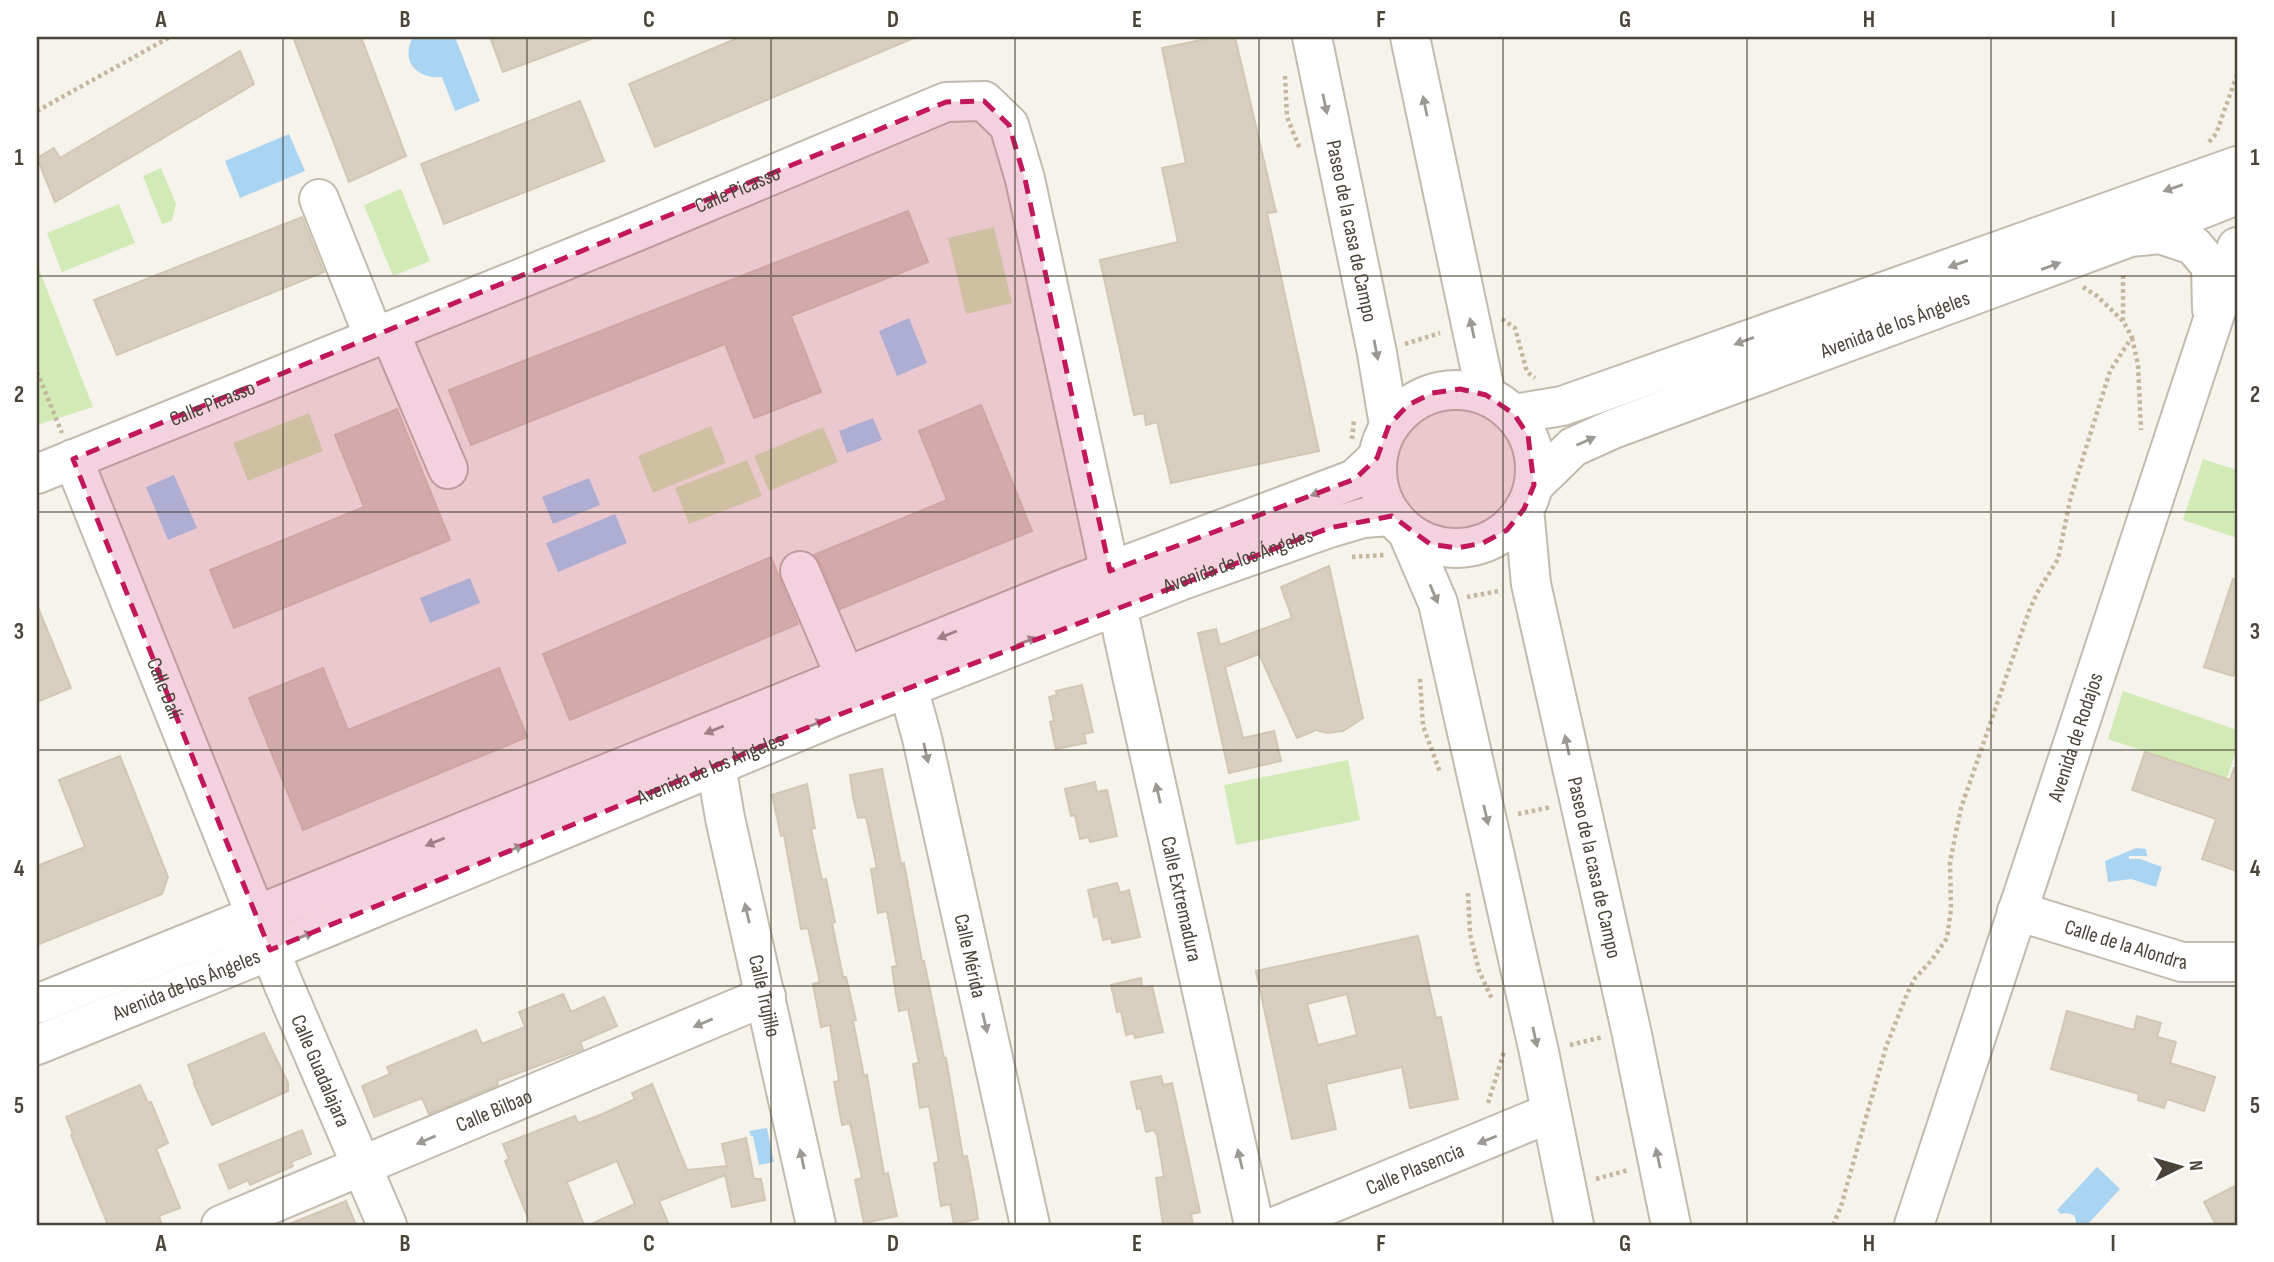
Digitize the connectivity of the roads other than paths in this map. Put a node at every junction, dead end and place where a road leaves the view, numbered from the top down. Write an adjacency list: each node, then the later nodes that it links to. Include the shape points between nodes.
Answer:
1 (1312, 37): 11 (street, Paseo de la casa de Campo, one-way to 11, via 1377,353)
2 (1410, 37): 10 (street, one-way to 2, via 1471,323)
3 (2237, 166): 10 (street, Avenida de los Ángeles, one-way to 10, via 1562,406)
4 (2237, 195): 6 (street)
5 (319, 199): 9 (street)
6 (2130, 237): 8 (street, Avenida de los Ángeles, via 2160,234 2193,245 2211,266); 15 (street, Avenida de los Ángeles, one-way to 6, via 1573,447 1613,429)
7 (2237, 247): 8 (street, Avenida de Rodajos)
8 (2212, 321): 22 (street, Avenida de Rodajos)
9 (382, 334): 12 (street, Calle Picasso); 13 (street); 18 (street, Calle Picasso, via 946,102 984,101 1009,125 1025,179)
10 (1500, 405): 11 (street, via 1460,389 1432,393); 15 (street, via 1528,435 1534,460)
11 (1368, 434): 16 (street, via 1382,498); 18 (street, Avenida de los Ángeles, one-way to 18, via 1355,479)
12 (73, 459): 14 (street, Calle Picasso); 23 (street, Calle Dalí)
13 (448, 469)
14 (37, 474)
15 (1529, 497): 16 (street, via 1507,530 1483,543 1457,548); 37 (street, Paseo de la casa de Campo, one-way to 15, via 1531,584)
16 (1398, 537): 18 (street, Avenida de los Ángeles, via 1363,518 1185,579); 28 (street, one-way to 28, via 1438,603)
17 (800, 571): 19 (street)
18 (1114, 589): 19 (street, Avenida de los Ángeles, one-way to 19); 20 (street, Avenida de los Ángeles, one-way to 18); 34 (street, Calle Extremadura, one-way to 18)
19 (845, 676): 23 (street, Avenida de los Ángeles, one-way to 23)
20 (908, 687): 21 (street, Avenida de los Ángeles, one-way to 20); 33 (street, Calle Mérida, one-way to 33)
21 (716, 765): 23 (street, Avenida de los Ángeles, one-way to 21); 25 (street, Calle Trujillo, one-way to 21)
22 (2017, 911): 24 (street, Calle de la Alondra, via 2182,962); 38 (street, Avenida de Rodajos)
23 (263, 933): 26 (street, Avenida de los Ángeles); 27 (street, Avenida de los Ángeles); 29 (street, Calle Guadalajara)
24 (2237, 962)
25 (766, 996): 29 (street, Calle Bilbao, one-way to 29); 30 (street, Calle Trujillo, one-way to 25)
26 (37, 1004)
27 (37, 1045)
28 (1550, 1113): 35 (street, Calle Plasencia, one-way to 35); 36 (street)
29 (362, 1167): 31 (street, Calle Bilbao); 32 (street, Calle Guadalajara)
30 (810, 1223)
31 (222, 1225)
32 (387, 1225)
33 (1030, 1225)
34 (1254, 1225)
35 (1279, 1225)
36 (1574, 1225)
37 (1671, 1225)
38 (1914, 1225)

